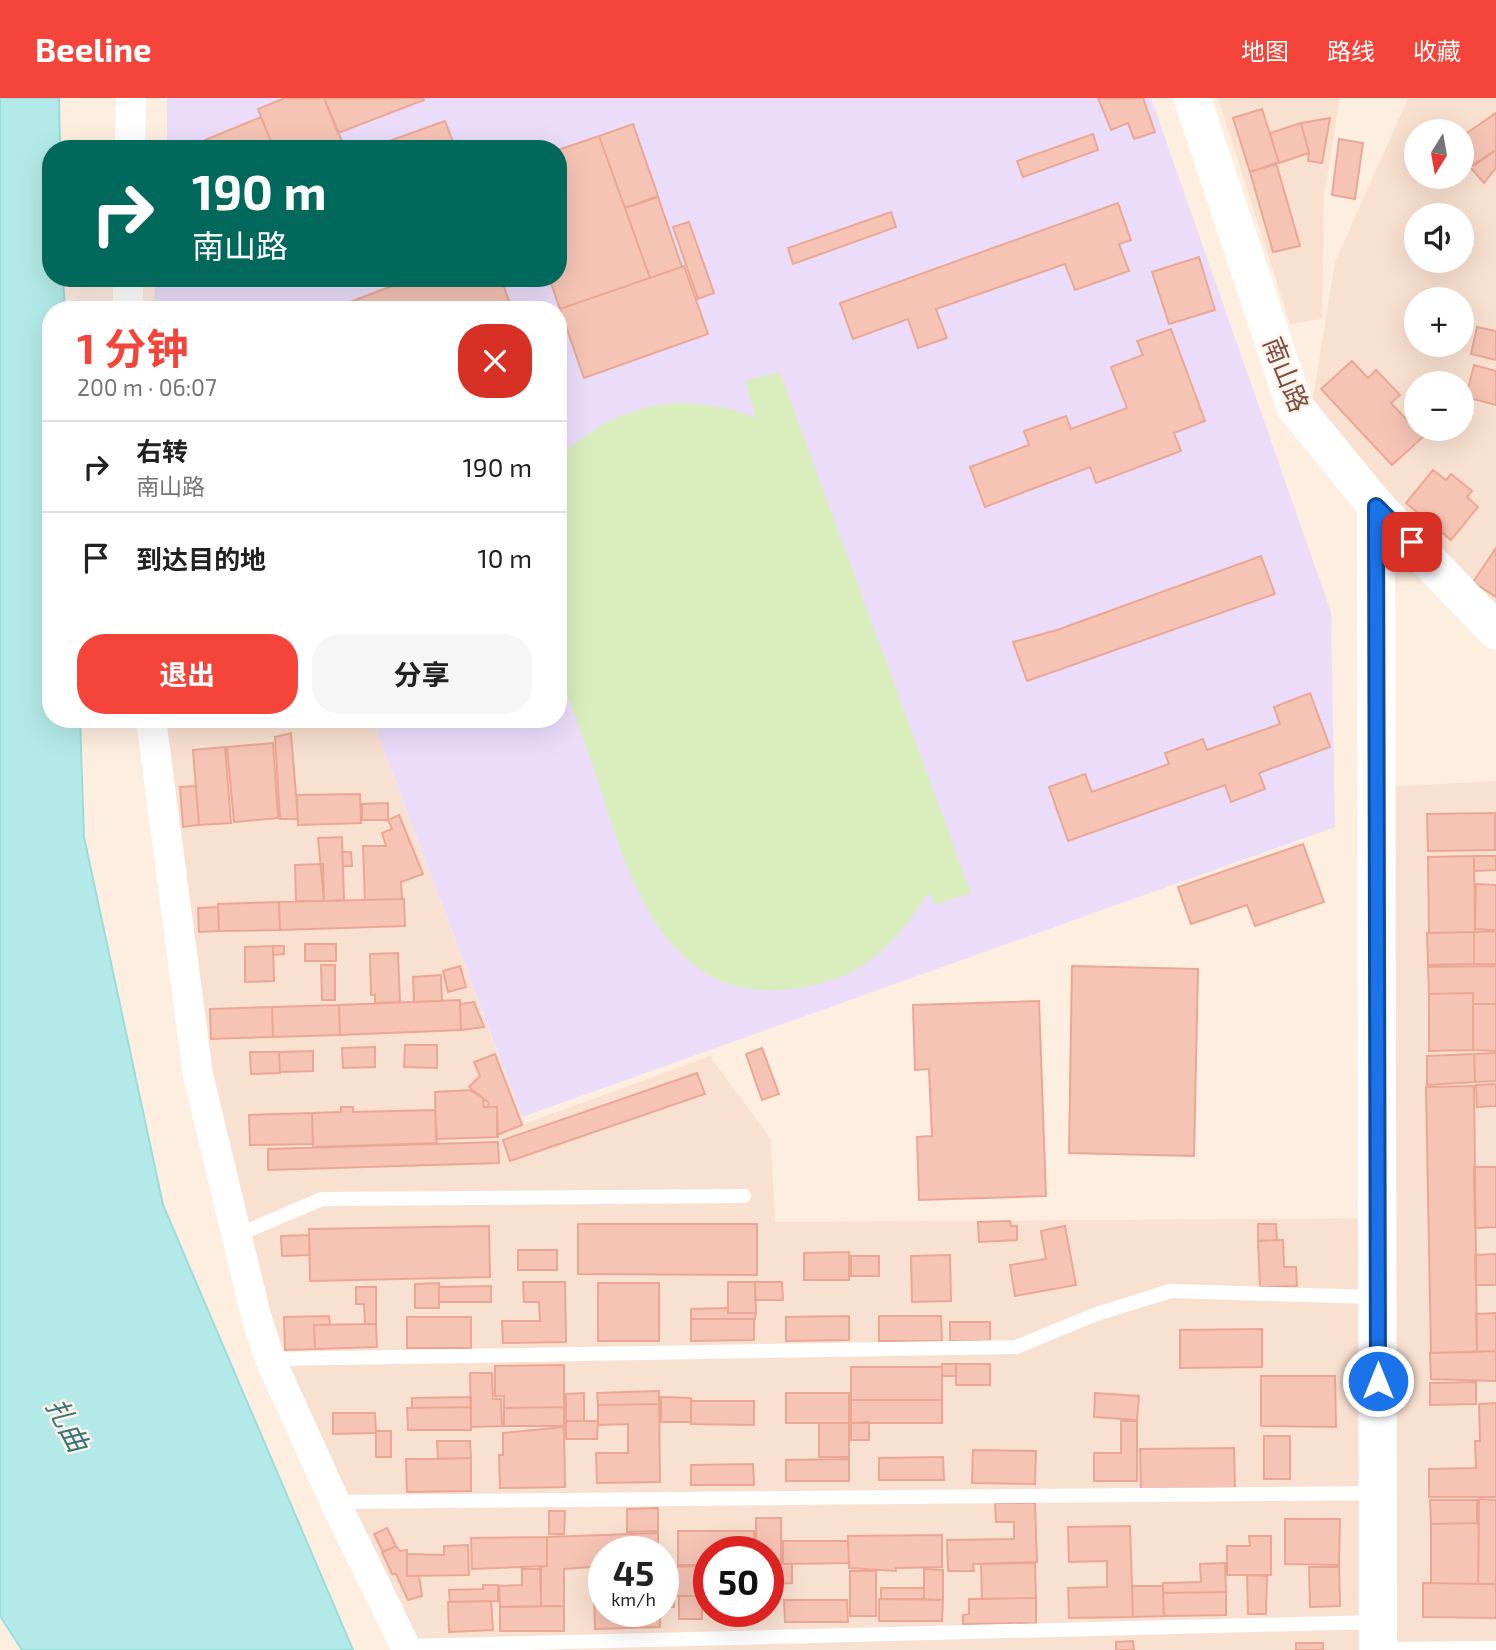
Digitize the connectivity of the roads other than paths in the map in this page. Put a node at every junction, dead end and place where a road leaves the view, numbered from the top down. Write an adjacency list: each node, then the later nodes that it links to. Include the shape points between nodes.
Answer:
1 (131, 98): 3 (street)
2 (1192, 98): 4 (street, 南山路, via 1295,407)
3 (130, 140)
4 (1376, 506): 5 (street, 南山路); 9 (main road)
5 (1496, 631)
6 (152, 728): 8 (street, via 198,1075)
7 (744, 1196): 8 (lane, via 321,1199)
8 (235, 1236): 10 (street)
9 (1378, 1297): 10 (lane, via 1171,1291 1094,1315 1016,1348); 11 (main road)
10 (270, 1359): 12 (street)
11 (1378, 1493): 12 (lane); 13 (main road)
12 (335, 1502): 14 (street)
13 (1378, 1640): 14 (lane); 15 (lane)
14 (406, 1648)
15 (1496, 1648)

